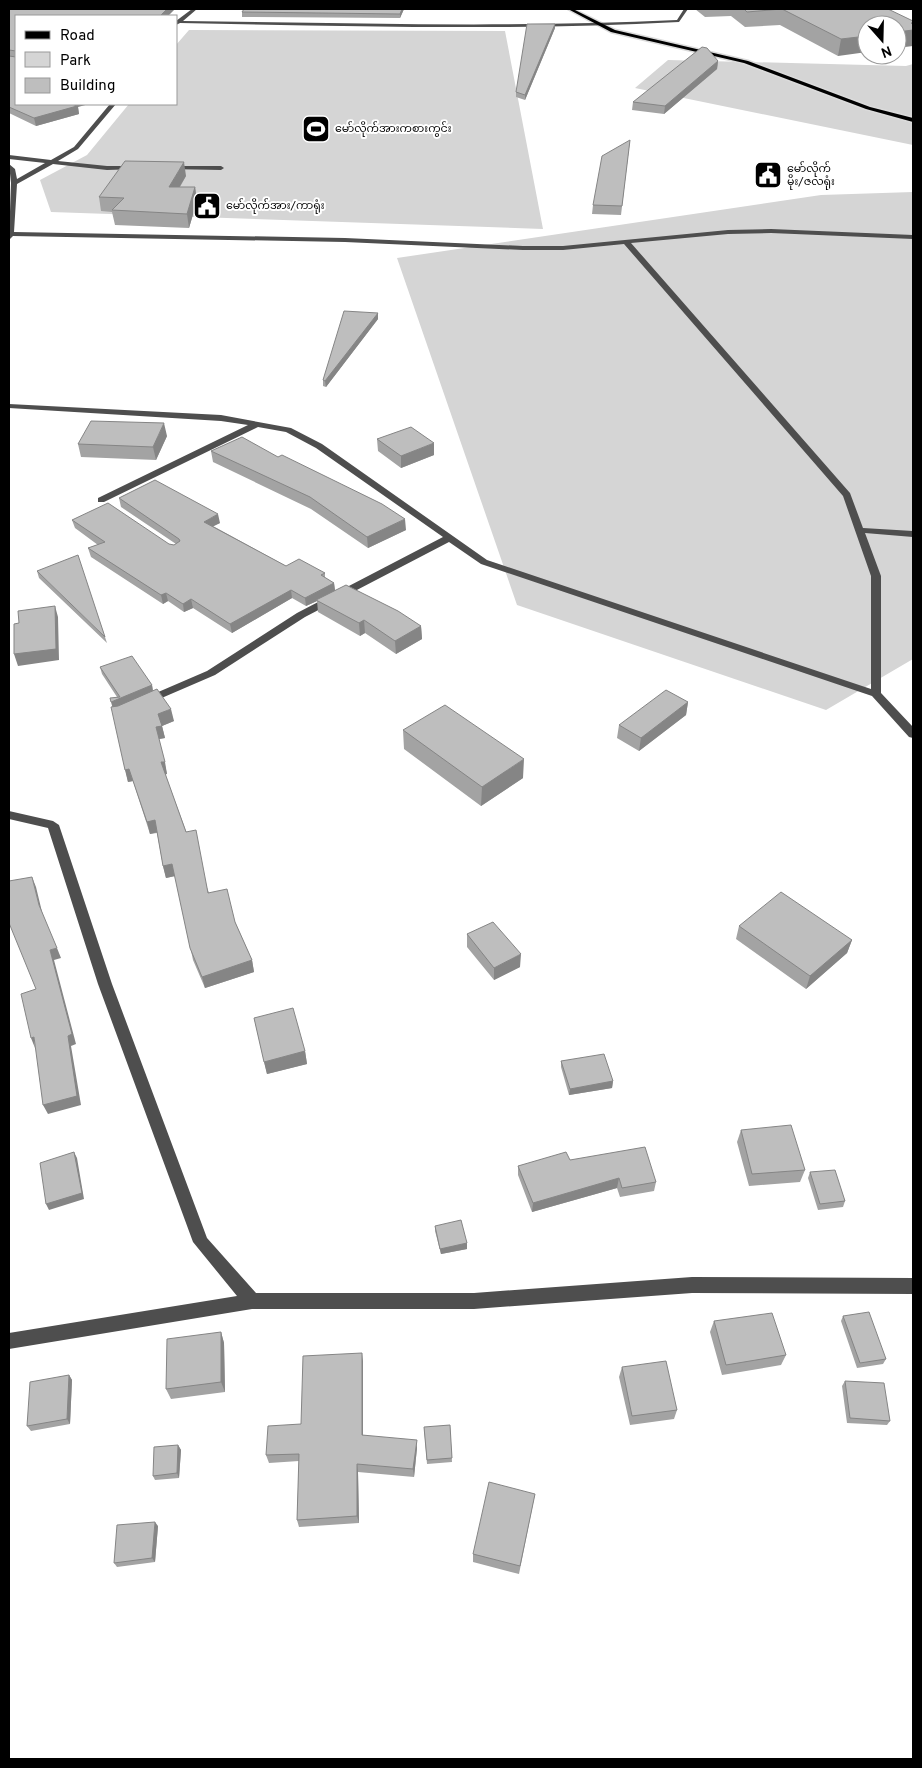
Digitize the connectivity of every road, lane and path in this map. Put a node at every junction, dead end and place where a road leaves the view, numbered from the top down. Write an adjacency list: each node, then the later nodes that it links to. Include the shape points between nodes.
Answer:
1 (196, 9): 4 (street)
2 (570, 9): 5 (main road)
3 (686, 9): 5 (street, via 679,21)
4 (178, 23): 5 (street)
5 (601, 25): 7 (main road, via 613,31 746,62 868,108)
6 (112, 105): 9 (street, via 76,148)
7 (913, 120)
8 (9, 157): 9 (street)
9 (51, 162): 11 (street); 14 (street)
10 (9, 166): 14 (street)
11 (145, 168)
12 (164, 168): 13 (street)
13 (221, 168)
14 (14, 183): 15 (street)
15 (10, 235): 17 (street, via 345,240 523,248)
16 (913, 237): 17 (street, via 763,231)
17 (626, 242): 21 (street, via 847,495)
18 (9, 406): 19 (street, via 221,418)
19 (256, 425): 20 (street, via 101,500); 23 (street, via 288,430 319,446)
20 (109, 505)
21 (859, 530): 22 (street); 24 (street, via 876,576)
22 (913, 534)
23 (449, 538): 24 (street, via 484,562); 25 (street, via 301,615 211,673)
24 (876, 694): 26 (street)
25 (133, 706)
26 (913, 734)
27 (9, 815): 29 (street, via 53,825 105,984 201,1242)
28 (913, 1286): 29 (street, via 692,1285 474,1301)
29 (252, 1300): 30 (street)
30 (9, 1341)

